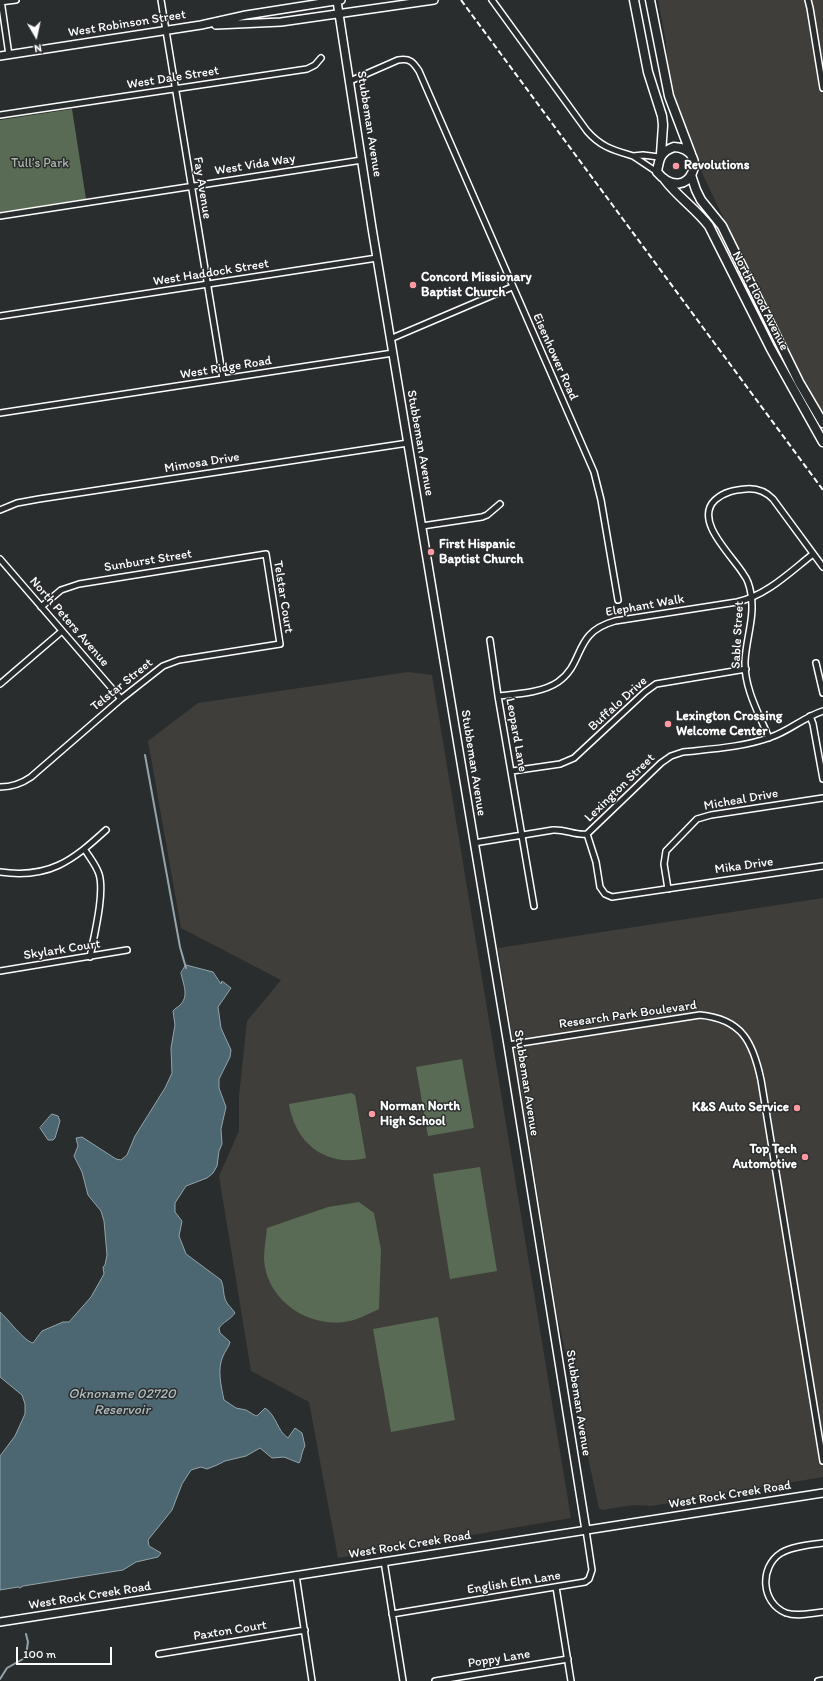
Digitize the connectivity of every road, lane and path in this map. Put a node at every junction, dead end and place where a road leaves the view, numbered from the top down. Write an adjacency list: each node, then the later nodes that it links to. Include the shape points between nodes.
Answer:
1 (16, 0): 10 (street)
2 (161, 0): 14 (street, Fay Avenue)
3 (339, 0): 12 (street, Stubbeman Avenue); 13 (street, West Robinson Street)
4 (434, 0): 12 (street, West Robinson Street)
5 (492, 0): 23 (street, via 587,131 597,142)
6 (634, 0): 24 (main road, via 648,72 662,116)
7 (650, 0): 22 (main road, via 669,96)
8 (808, 0): 11 (street)
9 (811, 0): 11 (street)
10 (1, 2): 15 (street)
11 (810, 8): 20 (street)
12 (339, 14): 13 (street, West Robinson Street, via 275,23); 18 (street, Stubbeman Avenue)
13 (201, 25): 14 (street, West Robinson Street)
14 (165, 30): 15 (street, West Robinson Street); 19 (street, Fay Avenue)
15 (9, 55): 16 (street, West Robinson Street)
16 (0, 56)
17 (321, 58): 19 (street, West Dale Street, via 307,69)
18 (350, 81): 25 (street, Stubbeman Avenue); 33 (street, Eisenhower Road, via 398,60 411,60)
19 (174, 88): 21 (street, West Dale Street); 29 (street, Fay Avenue)
20 (823, 88)
21 (0, 115)
22 (691, 154): 24 (main road, via 674,147); 27 (main road, via 694,166)
23 (633, 156): 24 (street); 26 (street)
24 (660, 156): 26 (main road)
25 (362, 160): 29 (street, West Vida Way); 31 (street, Stubbeman Avenue)
26 (657, 172): 28 (main road)
27 (691, 175): 28 (main road, via 679,184); 39 (main road, North Flood Avenue, via 701,200 722,226 799,382)
28 (665, 180): 41 (main road, North Flood Avenue, via 709,226 771,349)
29 (190, 186): 30 (street, West Vida Way); 32 (street, Fay Avenue)
30 (0, 216)
31 (377, 258): 32 (street, West Haddock Street); 35 (street, Stubbeman Avenue)
32 (207, 284): 34 (street, West Haddock Street); 37 (street, Fay Avenue)
33 (512, 286): 35 (street); 50 (street, Eisenhower Road, via 597,480)
34 (0, 316)
35 (390, 339): 36 (street, Stubbeman Avenue)
36 (393, 353): 37 (street, West Ridge Road); 40 (street, Stubbeman Avenue)
37 (223, 379): 38 (street, West Ridge Road)
38 (0, 413)
39 (823, 424)
40 (408, 442): 43 (street, Mimosa Drive, via 39,498); 44 (street, Stubbeman Avenue)
41 (823, 442)
42 (500, 504): 44 (street, via 482,517)
43 (0, 510)
44 (422, 526): 71 (street, Stubbeman Avenue)
45 (266, 554): 51 (street, Sunburst Street, via 79,584 60,590); 54 (street, Telstar Court)
46 (813, 554): 48 (street, Sable Street); 49 (street, Elephant Walk); 49 (street, Sable Street, via 773,499 765,492 749,488 721,495 710,507 709,522 747,579)
47 (1, 562): 51 (street, North Peters Avenue)
48 (823, 567)
49 (752, 598): 56 (street, Sable Street); 59 (street, Elephant Walk, via 602,625 587,637 571,667 558,682 542,689)
50 (618, 600)
51 (41, 607): 52 (street, North Peters Avenue)
52 (62, 631): 57 (street); 60 (street, North Peters Avenue)
53 (490, 640): 59 (street, Leopard Lane)
54 (280, 644): 60 (street, Telstar Street, via 174,661 153,673)
55 (816, 663): 58 (street)
56 (746, 670): 63 (street, Sable Street, via 756,708); 64 (street, Buffalo Drive, via 656,684 574,758 560,764)
57 (0, 684)
58 (823, 693)
59 (498, 696): 64 (street, Leopard Lane)
60 (121, 699): 66 (street, Telstar Street, via 26,781 15,786)
61 (823, 711): 62 (street, Lexington Street)
62 (810, 716): 63 (street, Lexington Street, via 787,731); 65 (street)
63 (769, 738): 69 (street, Lexington Street, via 671,756)
64 (512, 771): 70 (street, Leopard Lane)
65 (823, 780)
66 (0, 787)
67 (823, 798): 75 (street, Micheal Drive, via 697,819 664,854)
68 (106, 830): 72 (street)
69 (587, 834): 70 (street, Lexington Street, via 560,829); 75 (street, Mika Drive, via 596,862 600,887 605,894 616,897)
70 (522, 835): 71 (street, Lexington Street); 76 (street, Leopard Lane)
71 (474, 843): 80 (street, Stubbeman Avenue)
72 (85, 850): 74 (street, via 48,870 29,873); 78 (street, via 101,882)
73 (823, 866): 75 (street, Mika Drive)
74 (0, 872)
75 (668, 889)
76 (534, 906)
77 (127, 950): 78 (street, Skylark Court)
78 (90, 956): 79 (street, Skylark Court)
79 (0, 971)
80 (508, 1044): 81 (street, Research Park Boulevard, via 700,1015 723,1019 745,1036 756,1057 761,1080); 83 (street, Stubbeman Avenue)
81 (823, 1461)
82 (823, 1493): 83 (street, West Rock Creek Road)
83 (586, 1530): 85 (street, West Rock Creek Road); 87 (street, English Elm Lane, via 592,1570 589,1579 581,1583)
84 (823, 1543): 88 (street, via 781,1553 772,1561 766,1572 767,1593 774,1604 785,1612 799,1615)
85 (384, 1561): 86 (street, West Rock Creek Road); 89 (street)
86 (296, 1575): 90 (street, West Rock Creek Road); 91 (street)
87 (556, 1587): 89 (street, English Elm Lane); 93 (street)
88 (823, 1612)
89 (392, 1614): 96 (street)
90 (0, 1622)
91 (305, 1630): 92 (street, Paxton Court); 95 (street)
92 (159, 1654)
93 (568, 1659): 97 (street, Poppy Lane); 98 (street)
94 (823, 1680): 99 (street)
95 (312, 1681)
96 (402, 1681)
97 (435, 1681)
98 (571, 1681)
99 (818, 1681)

